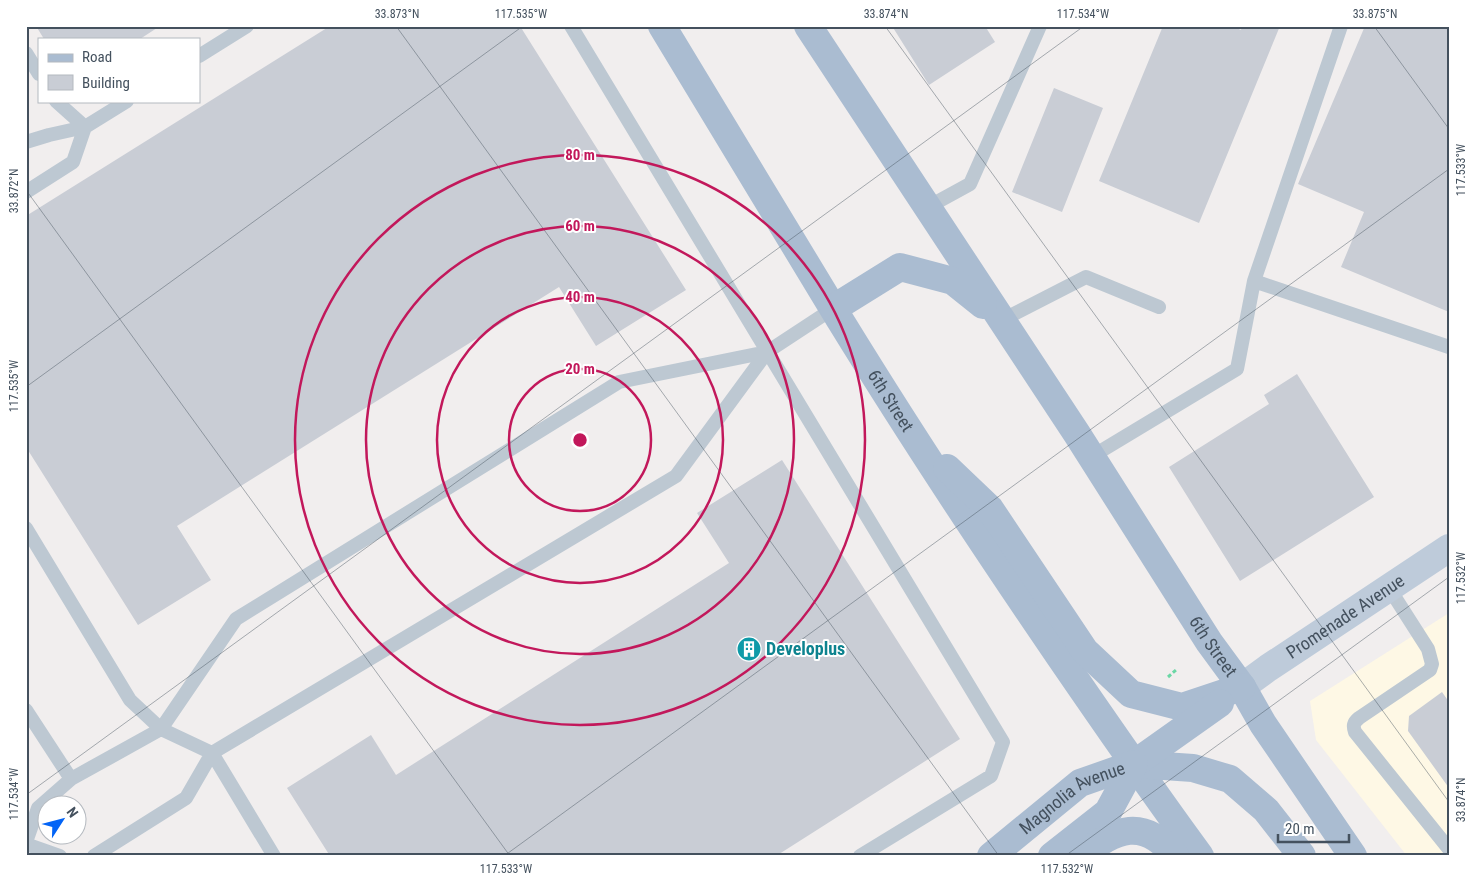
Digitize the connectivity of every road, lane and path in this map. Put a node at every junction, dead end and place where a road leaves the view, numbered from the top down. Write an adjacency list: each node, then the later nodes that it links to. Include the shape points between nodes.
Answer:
1 (247, 26): 8 (lane)
2 (571, 26): 21 (lane)
3 (662, 26): 18 (main road, 6th Street)
4 (808, 26): 15 (main road, 6th Street)
5 (1040, 26): 15 (lane, via 970,184)
6 (1341, 26): 16 (lane)
7 (26, 52): 9 (lane)
8 (200, 55)
9 (38, 72)
10 (57, 102): 12 (lane)
11 (125, 102): 12 (lane)
12 (86, 127): 13 (lane); 14 (lane, via 73,162)
13 (26, 142)
14 (26, 192)
15 (928, 208): 19 (main road, 6th Street)
16 (1254, 281): 20 (lane); 23 (lane, via 1237,369)
17 (1159, 307): 19 (lane, via 1086,277)
18 (834, 308): 19 (main road, via 900,267 953,281); 21 (lane); 22 (main road, 6th Street)
19 (1002, 320): 23 (main road, 6th Street)
20 (1449, 347)
21 (767, 352): 29 (lane, via 619,382 236,619); 30 (lane, via 676,476); 38 (lane, via 1003,742 991,776)
22 (916, 440): 27 (main road, via 990,509 1085,651 1131,694 1182,707); 31 (main road, 6th Street)
23 (1091, 457): 27 (main road, 6th Street, via 1209,642)
24 (26, 528): 29 (lane, via 130,700)
25 (1449, 548): 26 (main road, Promenade Avenue)
26 (1389, 588): 27 (main road, Promenade Avenue); 34 (lane, via 1428,649 1432,664 1430,670 1359,718 1353,726)
27 (1242, 687): 31 (main road, Magnolia Avenue); 45 (main road, via 1263,724)
28 (26, 710): 32 (lane)
29 (161, 729): 30 (lane); 32 (lane)
30 (212, 754): 36 (lane, via 186,798); 37 (lane)
31 (1134, 764): 39 (main road, Magnolia Avenue, via 1080,784); 40 (main road, Magnolia Avenue, via 1108,812); 43 (main road, Magnolia Avenue); 44 (main road, via 1193,768 1230,779 1266,810)
32 (71, 779): 33 (lane, via 38,808)
33 (26, 843): 35 (lane)
34 (1449, 849)
35 (60, 856)
36 (94, 856)
37 (274, 856)
38 (860, 856)
39 (991, 856)
40 (1052, 856)
41 (1082, 856): 42 (main road, via 1115,834 1133,830 1150,834)
42 (1175, 856)
43 (1200, 856)
44 (1302, 856)
45 (1353, 856)

